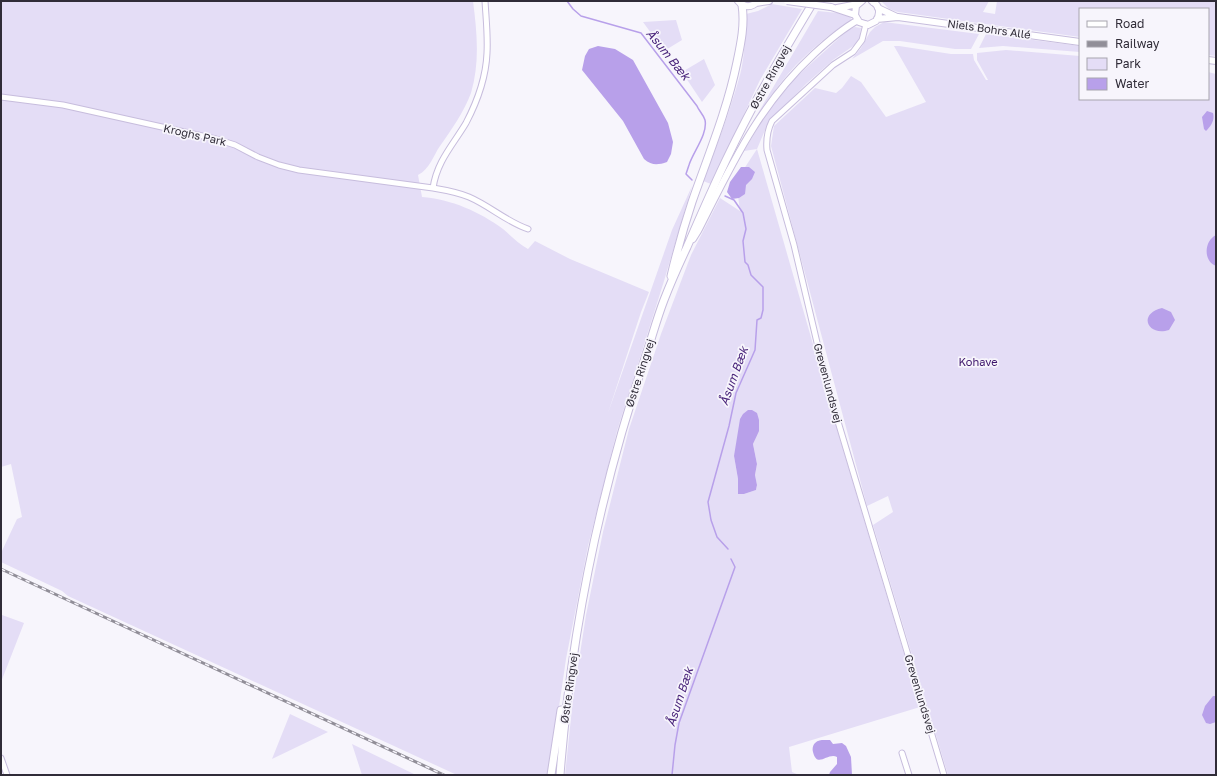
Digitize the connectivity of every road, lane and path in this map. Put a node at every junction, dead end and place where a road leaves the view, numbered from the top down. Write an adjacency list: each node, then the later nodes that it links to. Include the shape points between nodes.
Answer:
1 (485, 1): 16 (street, via 487,54 482,82 465,123 436,173)
2 (769, 1): 5 (street)
3 (787, 1): 9 (street, bridge)
4 (814, 1): 18 (main road, Østre Ringvej, via 769,77 737,139)
5 (757, 2): 6 (street, via 749,7)
6 (740, 3): 19 (main road, via 744,18 732,84 681,236)
7 (860, 3): 9 (street); 11 (street, via 855,8)
8 (874, 3): 10 (street, Niels Bohrs Allé); 12 (street, via 879,13)
9 (833, 8): 11 (street)
10 (898, 17): 12 (street, Niels Bohrs Allé); 14 (street, Niels Bohrs Allé)
11 (856, 18): 13 (street); 18 (street, via 798,69 772,99 732,162 698,231)
12 (878, 19): 13 (street, Niels Bohrs Allé)
13 (866, 24): 27 (street, Grevenlundsvej, via 858,47 833,65 772,121 766,138 767,150 794,245 826,385)
14 (1079, 42)
15 (1, 97): 16 (street, Kroghs Park, via 63,105 216,139 279,165 299,170)
16 (433, 188): 17 (street, Kroghs Park, via 468,197)
17 (528, 230)
18 (686, 249): 19 (main road, Østre Ringvej)
19 (664, 299): 20 (main road, Østre Ringvej, via 611,468 594,537)
20 (572, 663): 24 (main road); 25 (main road, Østre Ringvej, via 564,718)
21 (902, 753): 26 (street)
22 (1, 758): 23 (street)
23 (7, 775)
24 (551, 775)
25 (560, 775)
26 (909, 775)
27 (944, 775)

